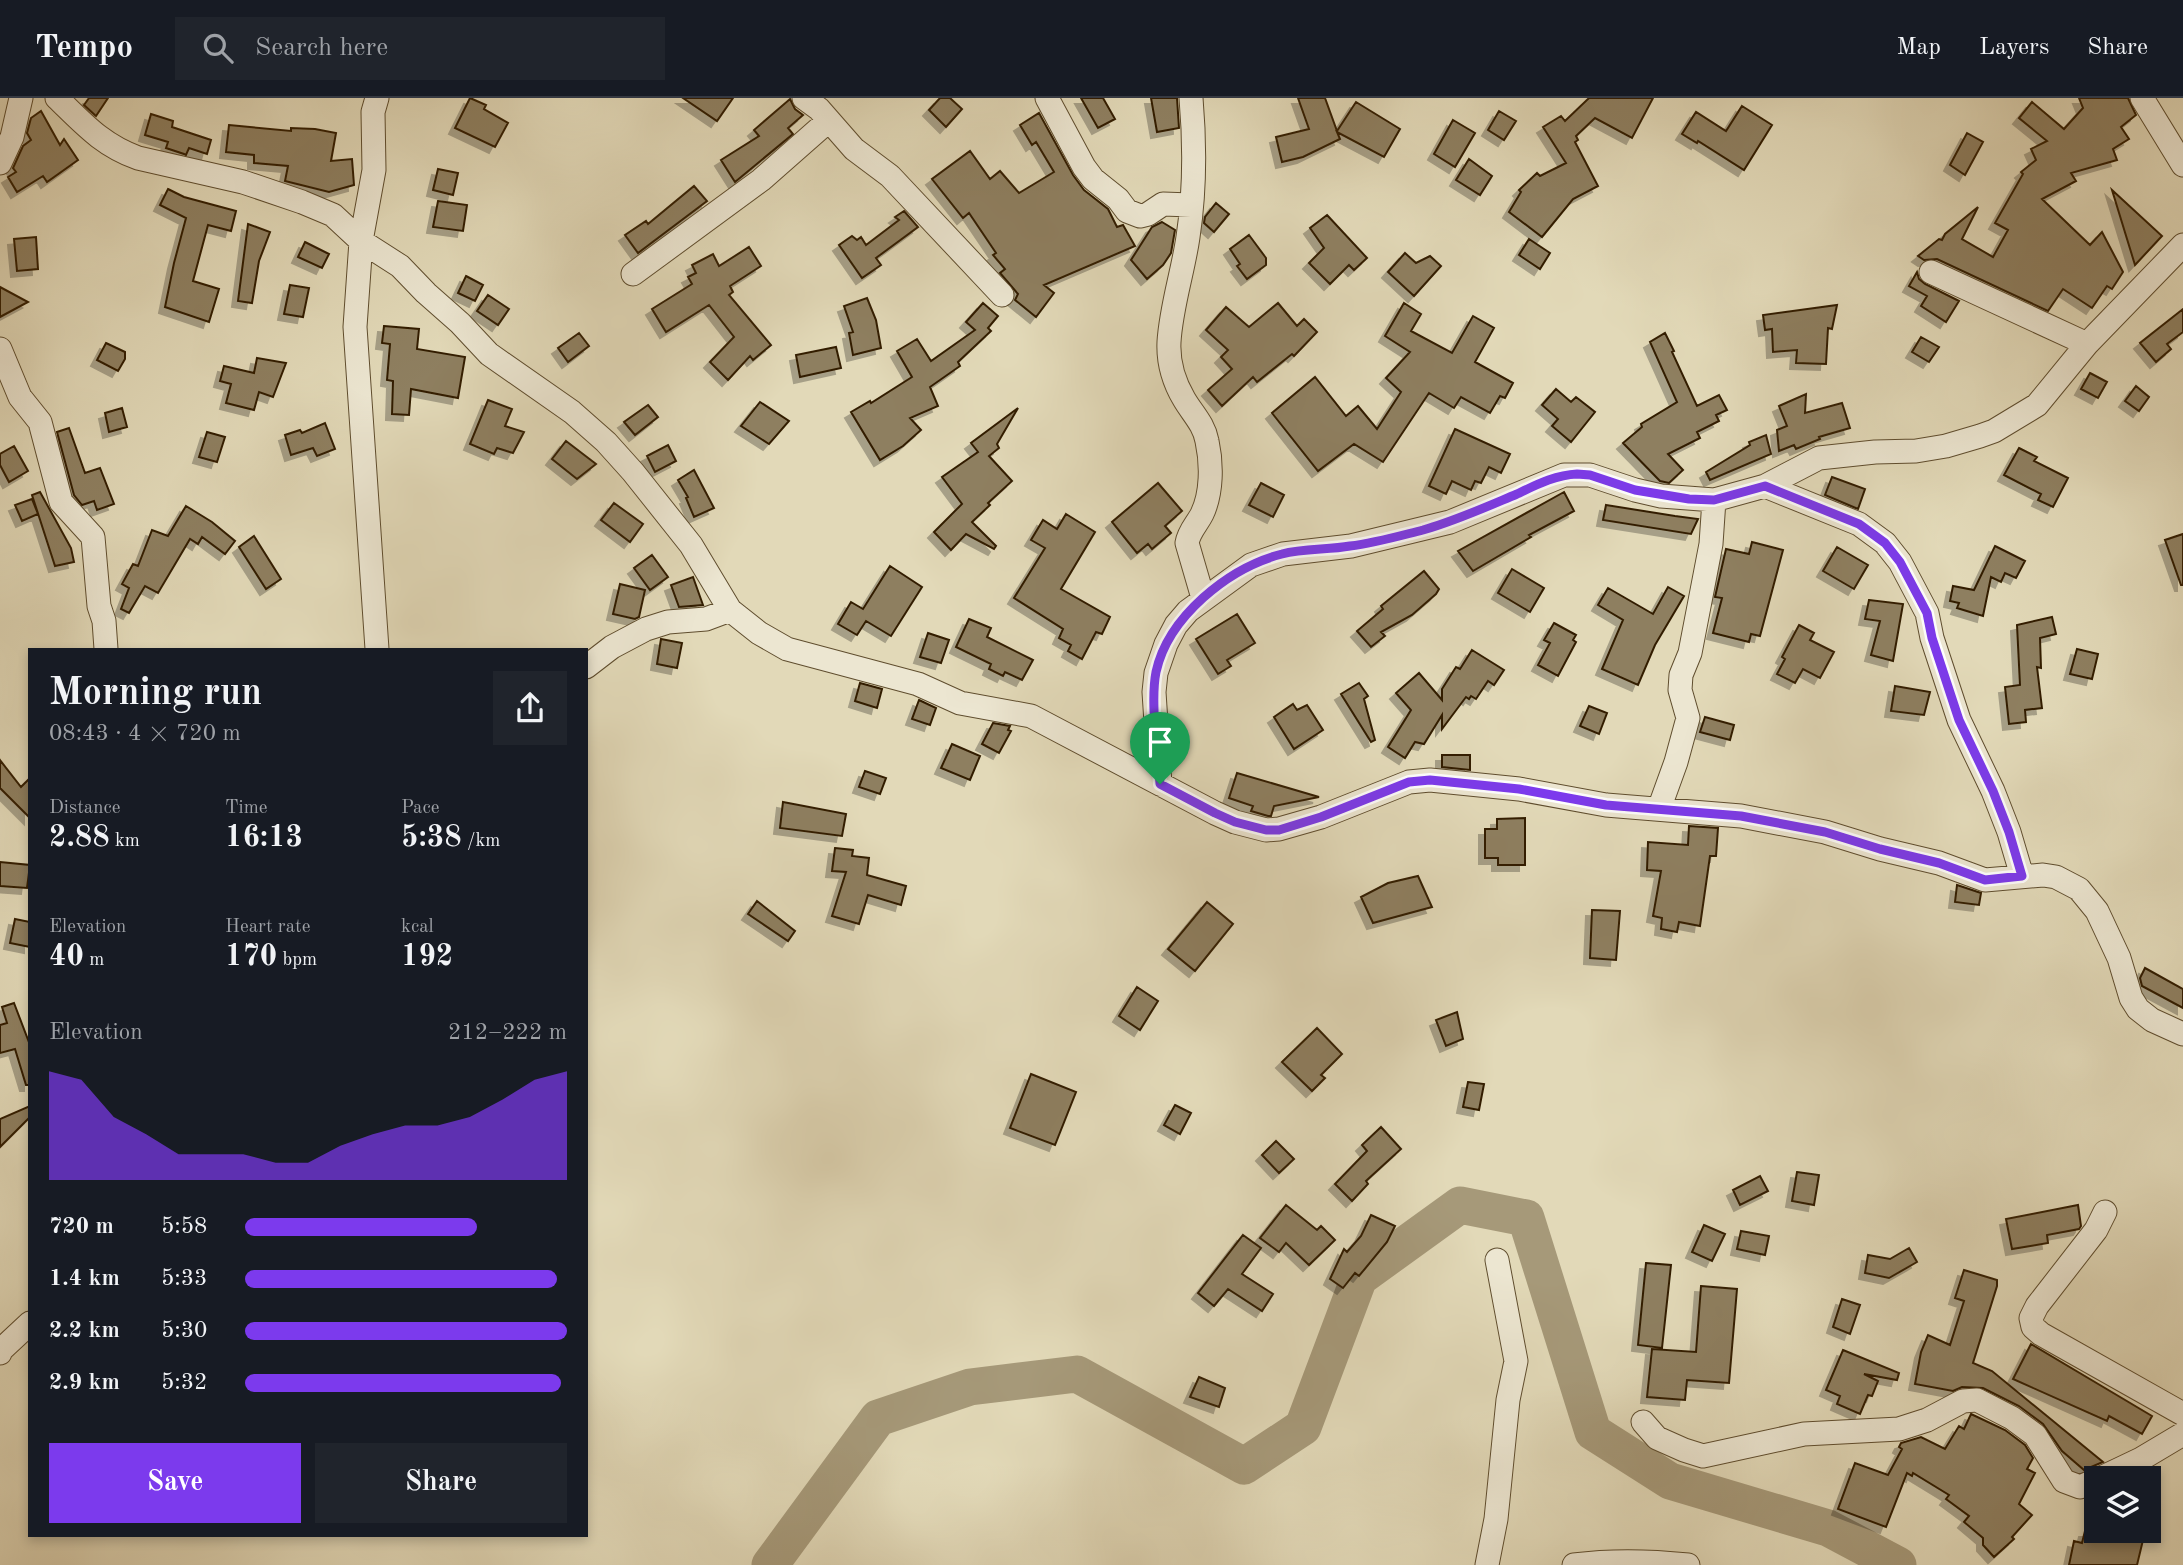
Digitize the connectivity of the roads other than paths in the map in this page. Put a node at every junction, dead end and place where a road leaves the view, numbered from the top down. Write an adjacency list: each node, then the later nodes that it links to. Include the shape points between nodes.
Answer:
1 (21, 98): 9 (street)
2 (57, 98): 12 (street, via 117,151 272,190 333,215)
3 (377, 98): 12 (street, via 374,170)
4 (804, 98): 8 (street)
5 (1047, 98): 11 (street, via 1084,167 1127,211 1140,216 1163,204)
6 (1191, 98): 11 (street, via 1195,146)
7 (2142, 98): 10 (street)
8 (828, 121): 15 (street, via 761,180); 16 (street, via 854,149 890,176)
9 (0, 163)
10 (2183, 165)
11 (1192, 205): 21 (street, via 1169,343 1171,368 1207,439 1209,491 1201,517 1188,535)
12 (361, 241): 22 (street, via 400,266 489,354 572,412 606,442 691,545); 24 (street, via 355,327)
13 (2183, 245): 17 (street)
14 (1931, 272): 17 (street)
15 (633, 274)
16 (1002, 295)
17 (2087, 344): 19 (street, via 2037,405 1994,431 1916,451 1819,458)
18 (0, 349): 23 (street, via 20,397 40,422 61,502 93,537)
19 (1765, 486): 20 (street); 28 (street, via 1859,524 1885,543 1900,562 1927,613 1959,720 1993,791)
20 (1714, 500): 21 (street, via 1661,496 1590,475 1564,475 1450,522 1351,546 1283,554 1251,565); 27 (street, via 1711,544 1690,653 1681,675 1688,718)
21 (1203, 598): 26 (street, via 1176,625 1156,673)
22 (730, 610): 25 (street, via 646,629); 26 (street, via 787,649 918,684 960,703 1031,716)
23 (106, 648)
24 (377, 648)
25 (588, 665)
26 (1160, 784): 27 (street, via 1235,822 1266,830 1321,817 1409,782 1430,780)
27 (1659, 809): 28 (street, via 1741,816 1825,832 1985,880)
28 (2022, 876): 29 (street, via 2056,877 2079,889 2103,923 2138,1009)
29 (2183, 1034)
30 (2105, 1212): 34 (street, via 2037,1306 2031,1318 2033,1327)
31 (1497, 1260): 39 (street, via 1516,1361)
32 (28, 1325): 33 (street)
33 (0, 1351)
34 (2183, 1414)
35 (1643, 1422): 38 (street, via 1657,1438 1703,1456 1804,1434 1899,1429 1963,1401 1977,1400 2035,1435 2063,1481)
36 (2183, 1434): 37 (street)
37 (2126, 1466)
38 (2084, 1485)
39 (1487, 1565)
40 (1574, 1565): 41 (street)
41 (1688, 1565)

